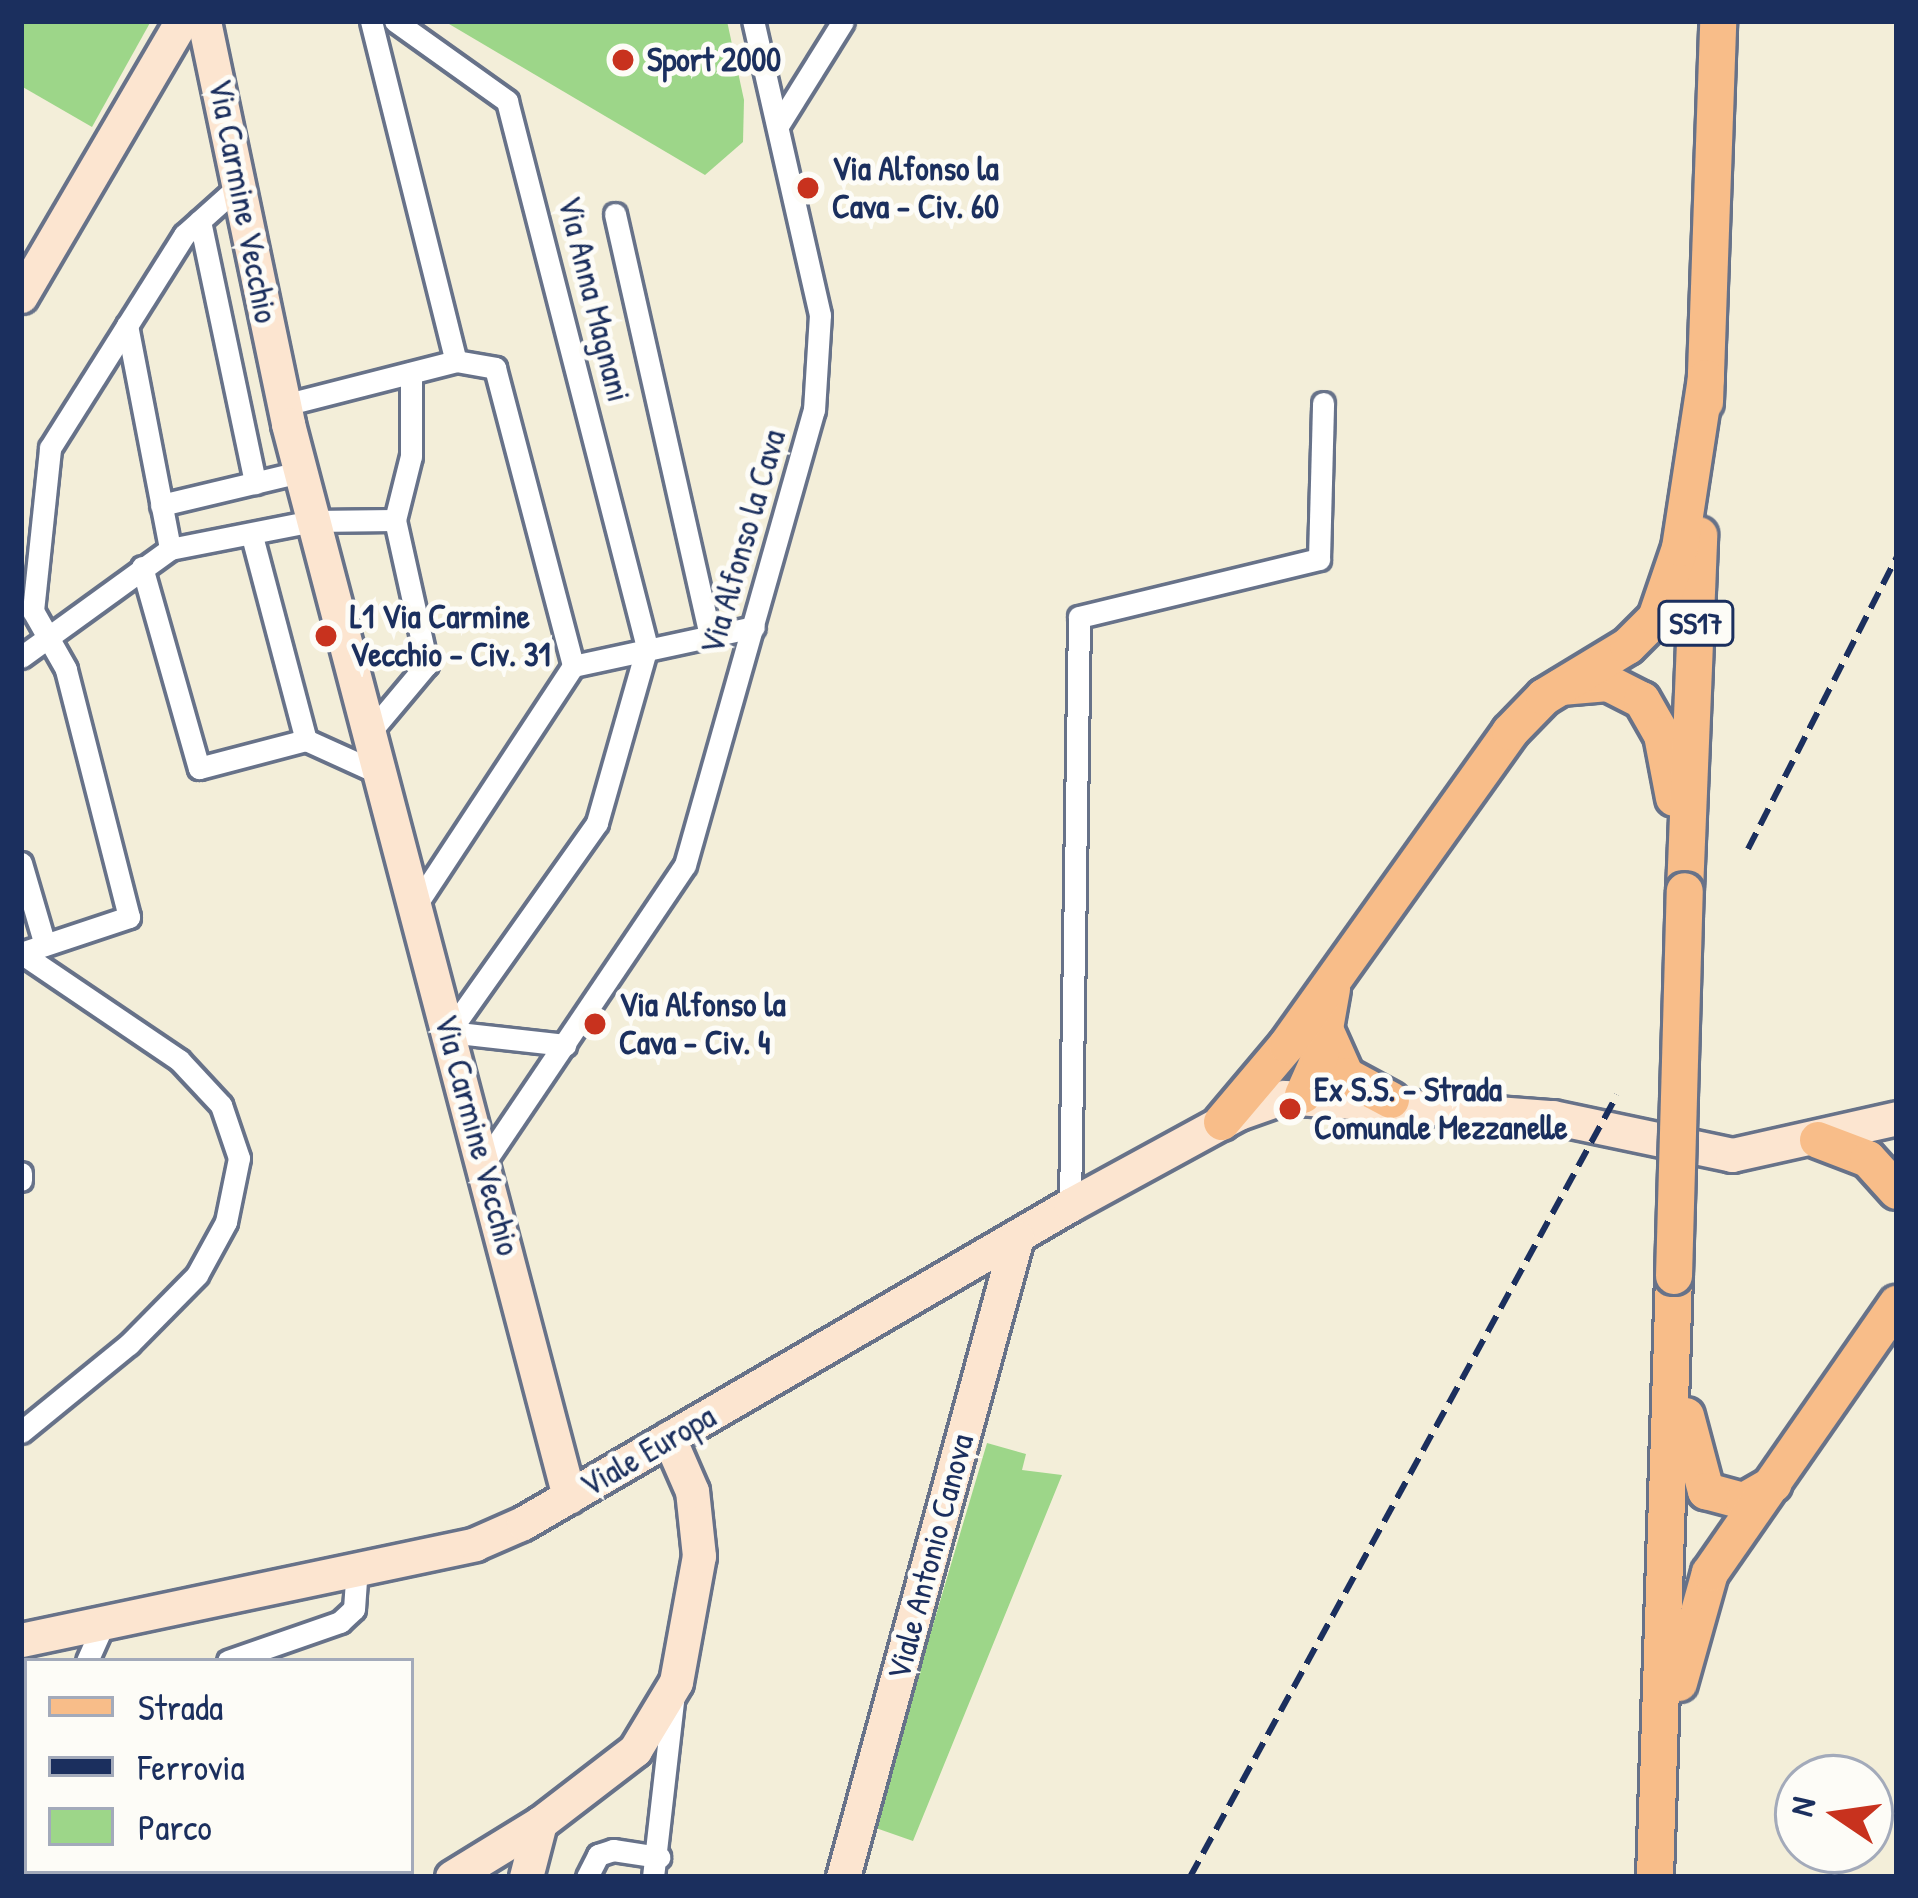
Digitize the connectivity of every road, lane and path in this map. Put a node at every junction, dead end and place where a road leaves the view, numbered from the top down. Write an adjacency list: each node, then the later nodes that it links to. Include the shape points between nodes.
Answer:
1 (182, 21): 12 (street)
2 (204, 21): 9 (street, Via Carmine Vecchio)
3 (370, 21): 14 (street)
4 (395, 21): 30 (street, Via Anna Magnani, via 507,100)
5 (753, 21): 8 (street, Via Alfonso la Cava)
6 (843, 21): 8 (street)
7 (1718, 21): 16 (main road, SS17)
8 (779, 124): 27 (street, Via Alfonso la Cava, via 822,346 814,410)
9 (241, 185): 11 (street); 18 (street, Via Carmine Vecchio)
10 (615, 214): 29 (street, Via Alfonso la Cava)
11 (200, 220): 13 (street); 20 (street, Via Carmine Vecchio)
12 (21, 296)
13 (128, 325): 21 (street); 28 (street, via 50,448 33,611)
14 (456, 361): 15 (street); 32 (street, via 495,368)
15 (411, 373): 18 (street); 22 (street, via 411,455)
16 (1706, 379): 33 (main road, via 1664,602 1628,646); 38 (main road, SS17)
17 (1323, 403): 52 (street, via 1319,559 1079,617)
18 (284, 405): 19 (street, Via Carmine Vecchio)
19 (300, 472): 20 (street); 23 (street, Via Carmine Vecchio)
20 (255, 483): 21 (street)
21 (161, 505): 25 (street)
22 (394, 520): 23 (street); 34 (street, via 427,664)
23 (313, 521): 24 (street); 34 (street, Via Carmine Vecchio)
24 (252, 536): 25 (street); 35 (street)
25 (170, 549): 26 (street)
26 (142, 567): 28 (street); 35 (street, via 199,768)
27 (754, 627): 29 (street); 44 (street, Via Alfonso la Cava, via 685,865)
28 (50, 635): 31 (street); 40 (street, via 66,669 130,917)
29 (710, 635): 30 (street)
30 (647, 647): 32 (street); 43 (street, via 634,715 597,823)
31 (21, 657)
32 (573, 666): 39 (street)
33 (1558, 687): 38 (main road, via 1618,686 1650,710); 42 (main road, via 1499,746 1336,980)
34 (370, 732): 36 (street, Via Carmine Vecchio)
35 (306, 740): 36 (street)
36 (381, 773): 39 (street, Via Carmine Vecchio)
37 (21, 863): 40 (street)
38 (1686, 879): 55 (main road, SS17, bridge)
39 (416, 904): 43 (street, Via Carmine Vecchio)
40 (45, 945): 41 (street)
41 (21, 953): 56 (street, via 179,1060 221,1105 239,1159 226,1222 197,1276)
42 (1312, 1029): 45 (main road); 46 (main road, via 1346,1076); 48 (main road)
43 (449, 1032): 44 (street); 50 (street, Via Carmine Vecchio)
44 (565, 1045): 50 (street, Via Alfonso la Cava)
45 (1304, 1095): 46 (street); 48 (street, Viale Europa)
46 (1391, 1100): 49 (street, via 1552,1117 1713,1154)
47 (1897, 1118): 49 (street)
48 (1222, 1122): 52 (street, Viale Europa)
49 (1818, 1140): 51 (main road, via 1868,1160)
50 (484, 1163): 59 (street, Via Carmine Vecchio)
51 (1897, 1191)
52 (1070, 1205): 53 (street, Viale Europa)
53 (1018, 1237): 57 (street, Viale Europa); 72 (street, Viale Antonio Canova)
54 (1897, 1304): 58 (main road)
55 (1672, 1321): 58 (main road, via 1700,1482 1714,1497 1744,1501); 66 (main road, SS17)
56 (21, 1432)
57 (669, 1438): 59 (street, Viale Europa); 65 (street, via 692,1491 699,1556)
58 (1781, 1477): 66 (main road, via 1698,1598)
59 (569, 1497): 60 (street, Viale Europa, via 475,1544)
60 (357, 1566): 61 (street, Viale Europa); 64 (street, via 355,1609 340,1622)
61 (104, 1623): 62 (street, Viale Europa); 63 (street)
62 (21, 1640)
63 (88, 1658)
64 (237, 1658)
65 (676, 1682): 67 (street, via 635,1750); 68 (street)
66 (1658, 1799): 73 (main road, SS17)
67 (540, 1823): 69 (street); 70 (street)
68 (656, 1867): 71 (street, via 613,1850 598,1855)
69 (452, 1877)
70 (526, 1877)
71 (586, 1877)
72 (843, 1877)
73 (1655, 1877)

